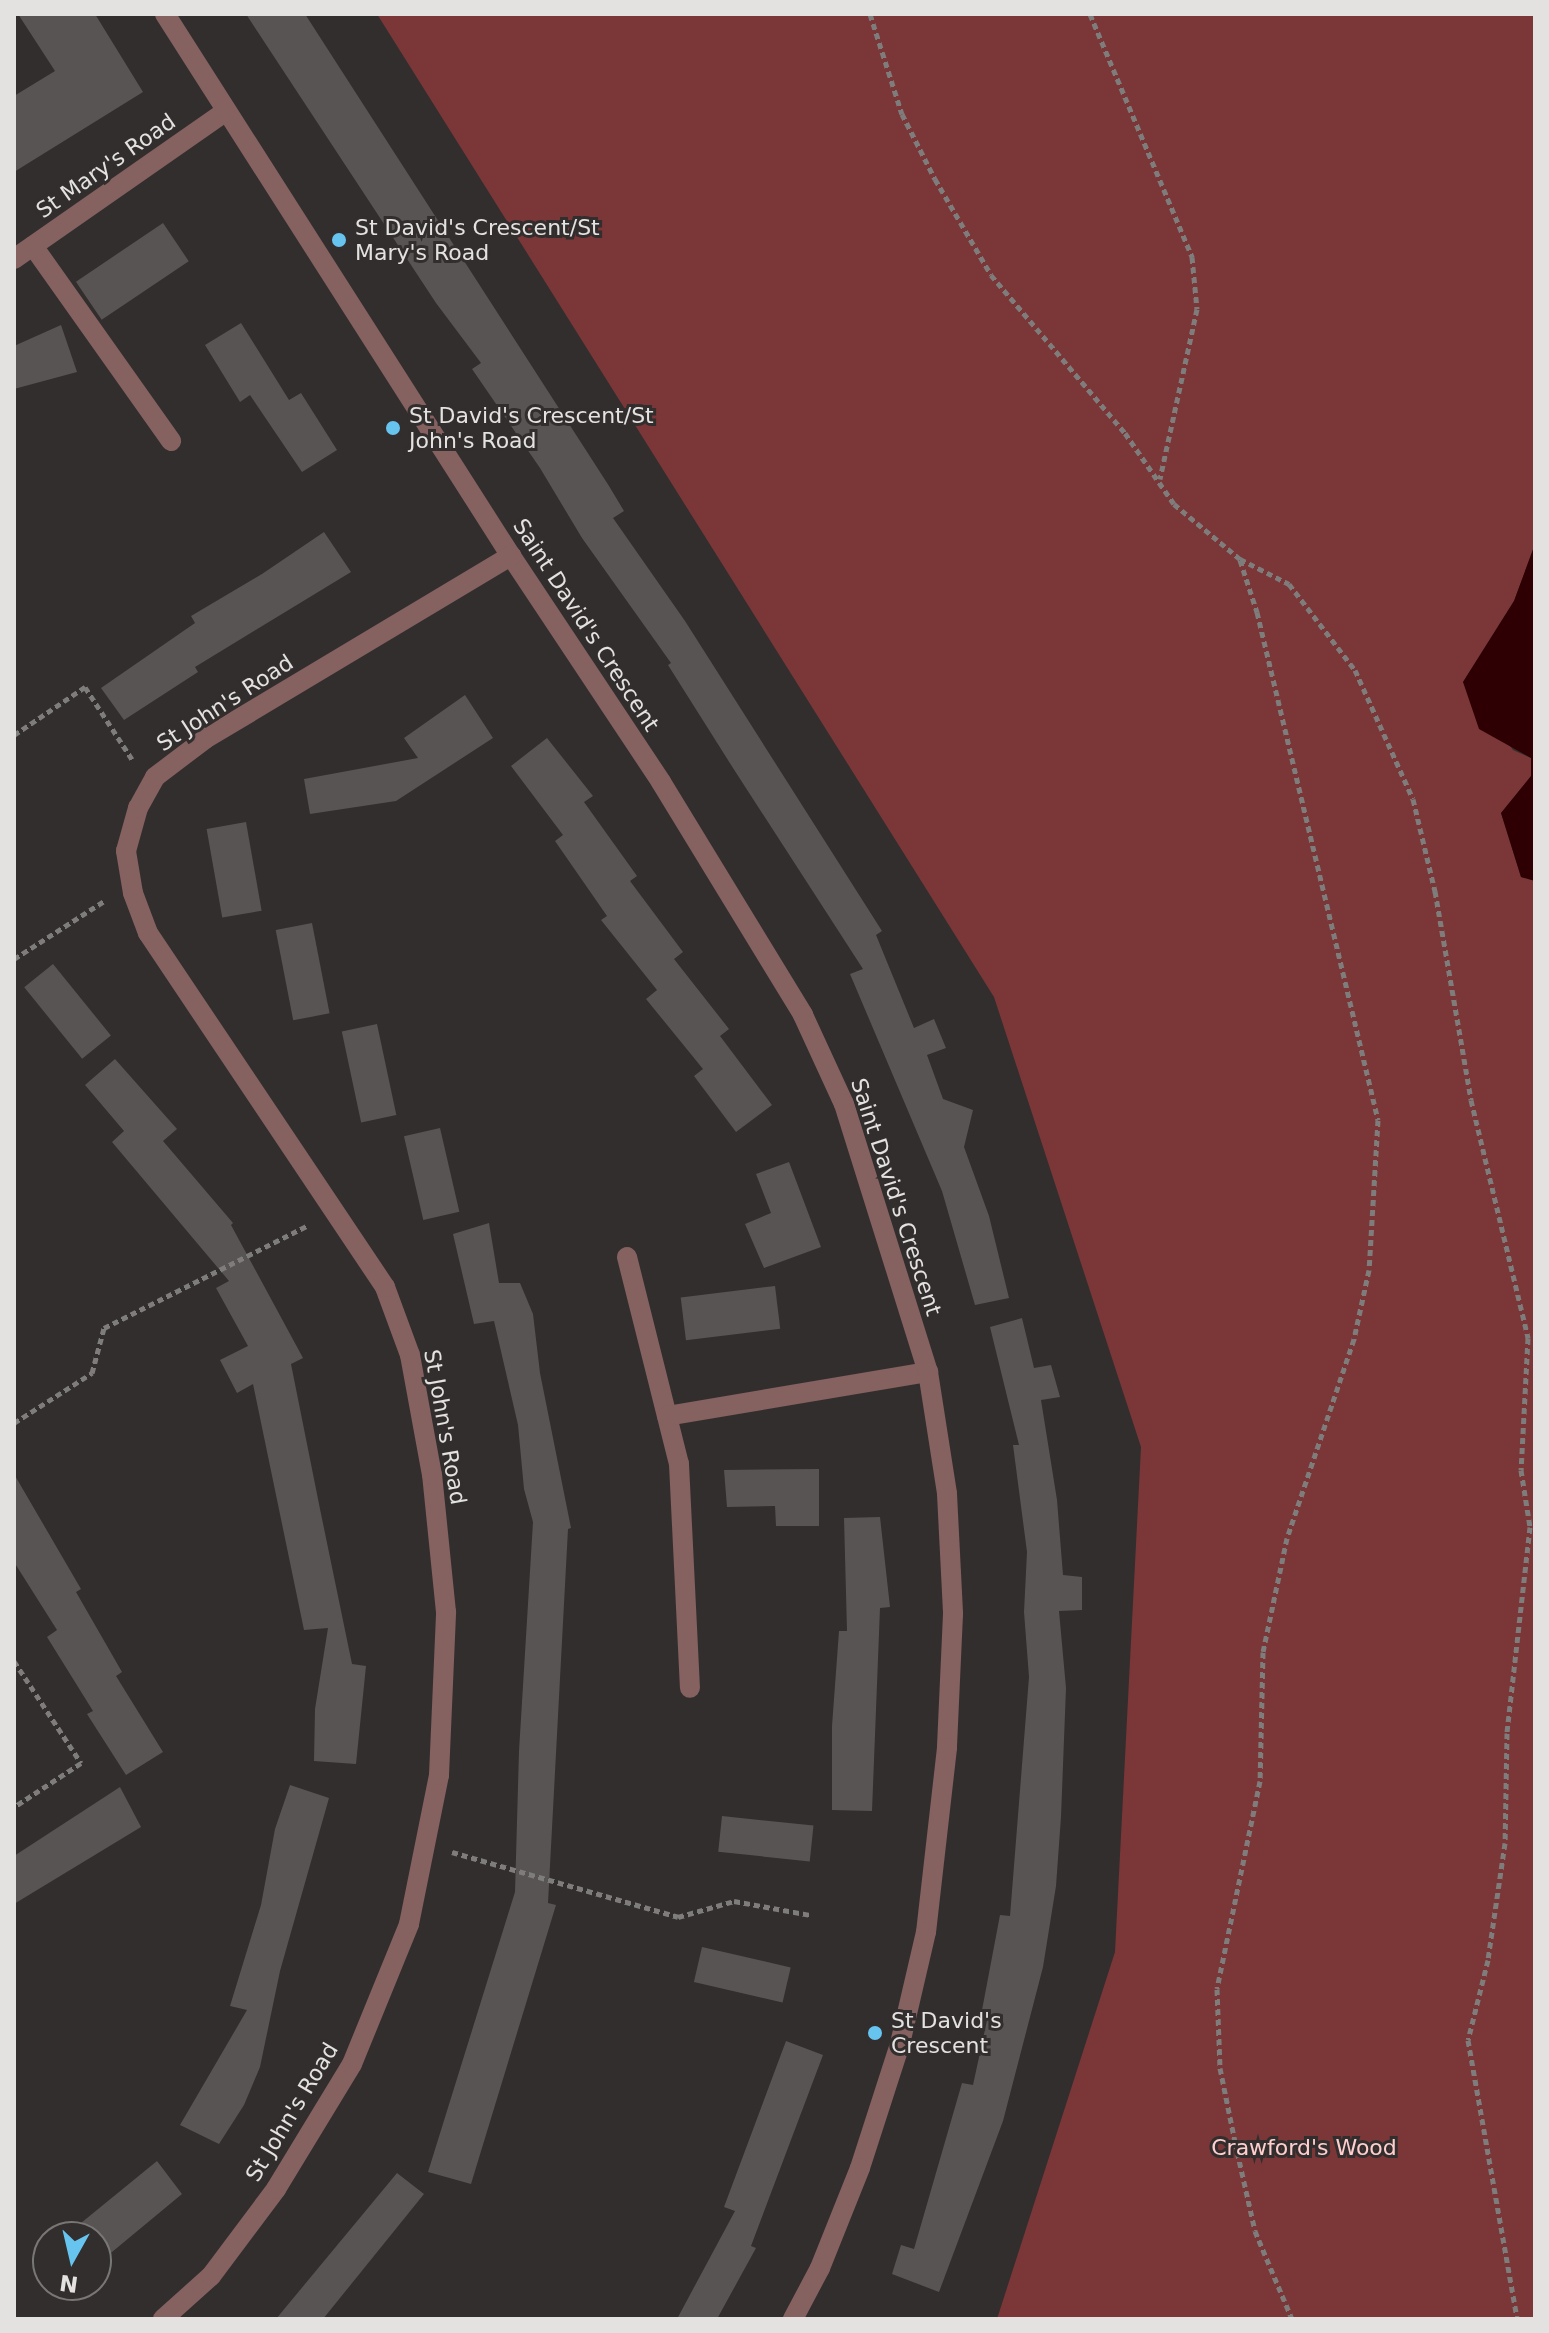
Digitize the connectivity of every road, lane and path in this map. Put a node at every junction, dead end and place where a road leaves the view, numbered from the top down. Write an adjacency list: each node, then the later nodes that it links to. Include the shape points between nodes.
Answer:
1 (165, 14): 4 (street, Saint David's Crescent)
2 (870, 14): 8 (path, via 902,114 991,275)
3 (1090, 14): 8 (path, via 1192,257 1197,309)
4 (225, 112): 5 (street, St Mary's Road); 9 (street, Saint David's Crescent)
5 (33, 246): 6 (street, St Mary's Road); 7 (street)
6 (14, 259)
7 (171, 441)
8 (1160, 480): 10 (path, via 1174,504)
9 (511, 556): 12 (street, St John's Road, via 205,739 155,777); 19 (street, Saint David's Crescent, via 661,782 803,1015 844,1104)
10 (1240, 559): 18 (path, via 1289,584 1355,670 1413,799 1435,891 1471,1100); 29 (path, via 1378,1120 1369,1270 1354,1339 1287,1538 1266,1638 1260,1781 1217,1989 1220,2068 1255,2231)
11 (14, 735): 12 (path, via 85,687)
12 (150, 787): 13 (street, St John's Road, via 126,851)
13 (131, 883): 14 (path); 15 (street, St John's Road, via 148,933)
14 (14, 959)
15 (335, 1212): 21 (path, via 104,1328 92,1373); 25 (street, St John's Road, via 385,1287 410,1355 432,1475 446,1612 439,1775)
16 (627, 1257): 20 (street)
17 (1535, 1336): 18 (path)
18 (1528, 1338): 30 (path, via 1521,1470 1530,1527 1507,1733 1505,1843 1488,1960 1468,2040)
19 (928, 1372): 20 (street); 28 (street, Saint David's Crescent, via 947,1494 953,1614 947,1748 926,1932 900,2044 860,2168)
20 (667, 1416): 23 (street, via 679,1464)
21 (14, 1423)
22 (14, 1661): 24 (path, via 81,1763)
23 (690, 1688)
24 (14, 1807)
25 (425, 1844): 26 (path, via 678,1917 734,1901); 27 (street, St John's Road, via 409,1924 352,2064 276,2189 220,2264)
26 (810, 1915)
27 (163, 2319)
28 (793, 2319)
29 (1292, 2319)
30 (1517, 2319)

